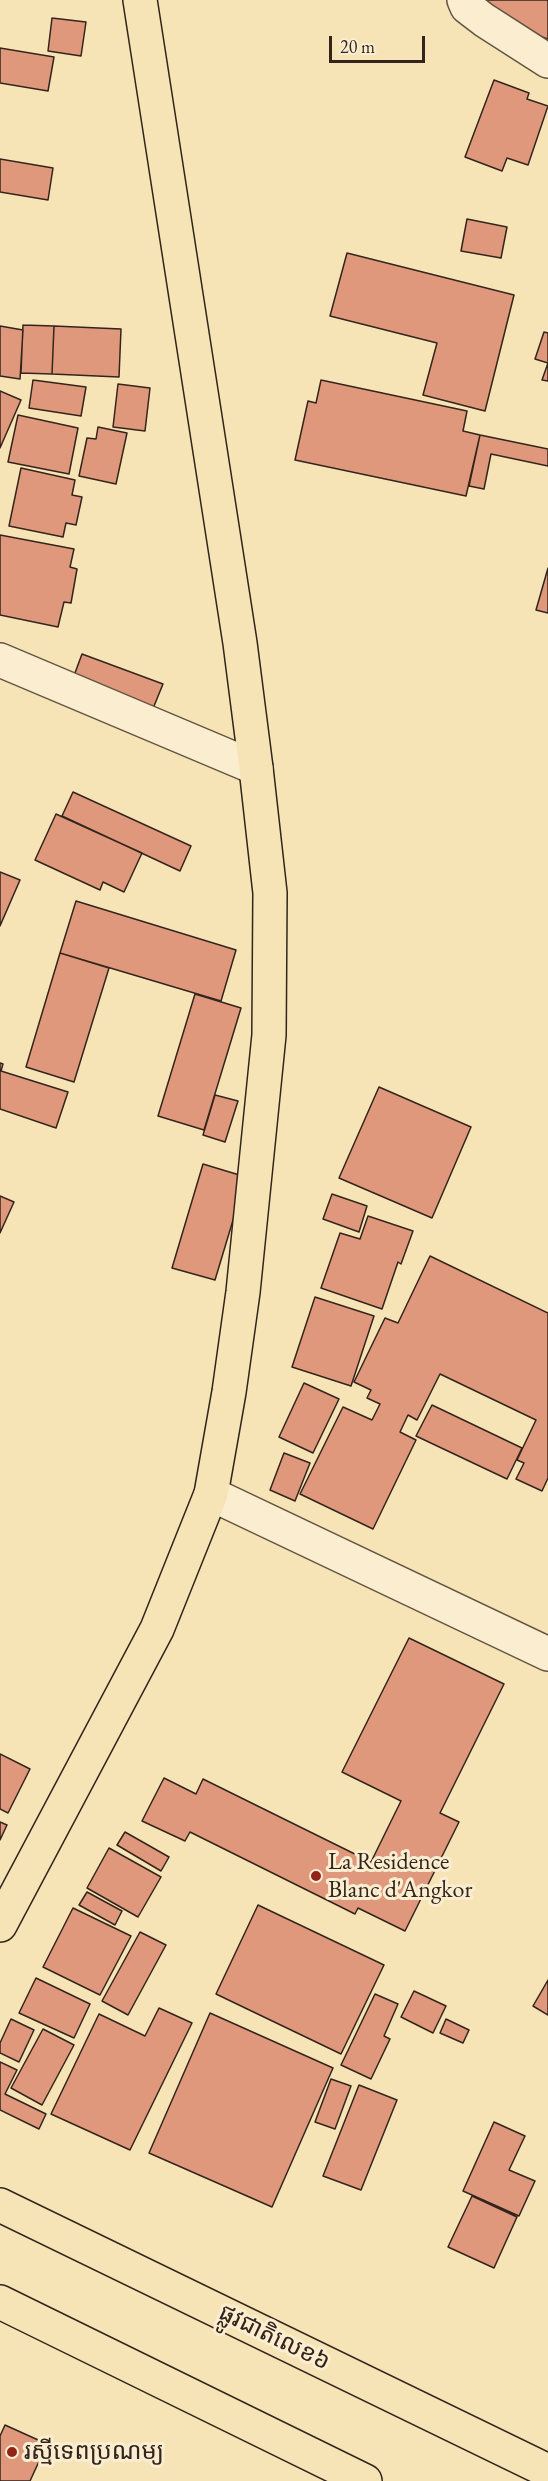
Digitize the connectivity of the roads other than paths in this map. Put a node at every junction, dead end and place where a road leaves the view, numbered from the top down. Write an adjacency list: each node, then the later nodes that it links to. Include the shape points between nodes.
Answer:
1 (140, 0): 5 (highway)
2 (464, 0): 3 (street, via 466,7)
3 (548, 62)
4 (0, 660): 5 (street)
5 (256, 768): 6 (highway, via 270,893 268,1035 243,1292)
6 (212, 1494): 7 (street); 8 (highway, via 157,1629)
7 (548, 1654)
8 (0, 1925)
9 (0, 2205): 11 (highway, ផ្លូវជាតិលេខ៦)
10 (0, 2302): 12 (highway)
11 (548, 2471)
12 (365, 2481)

